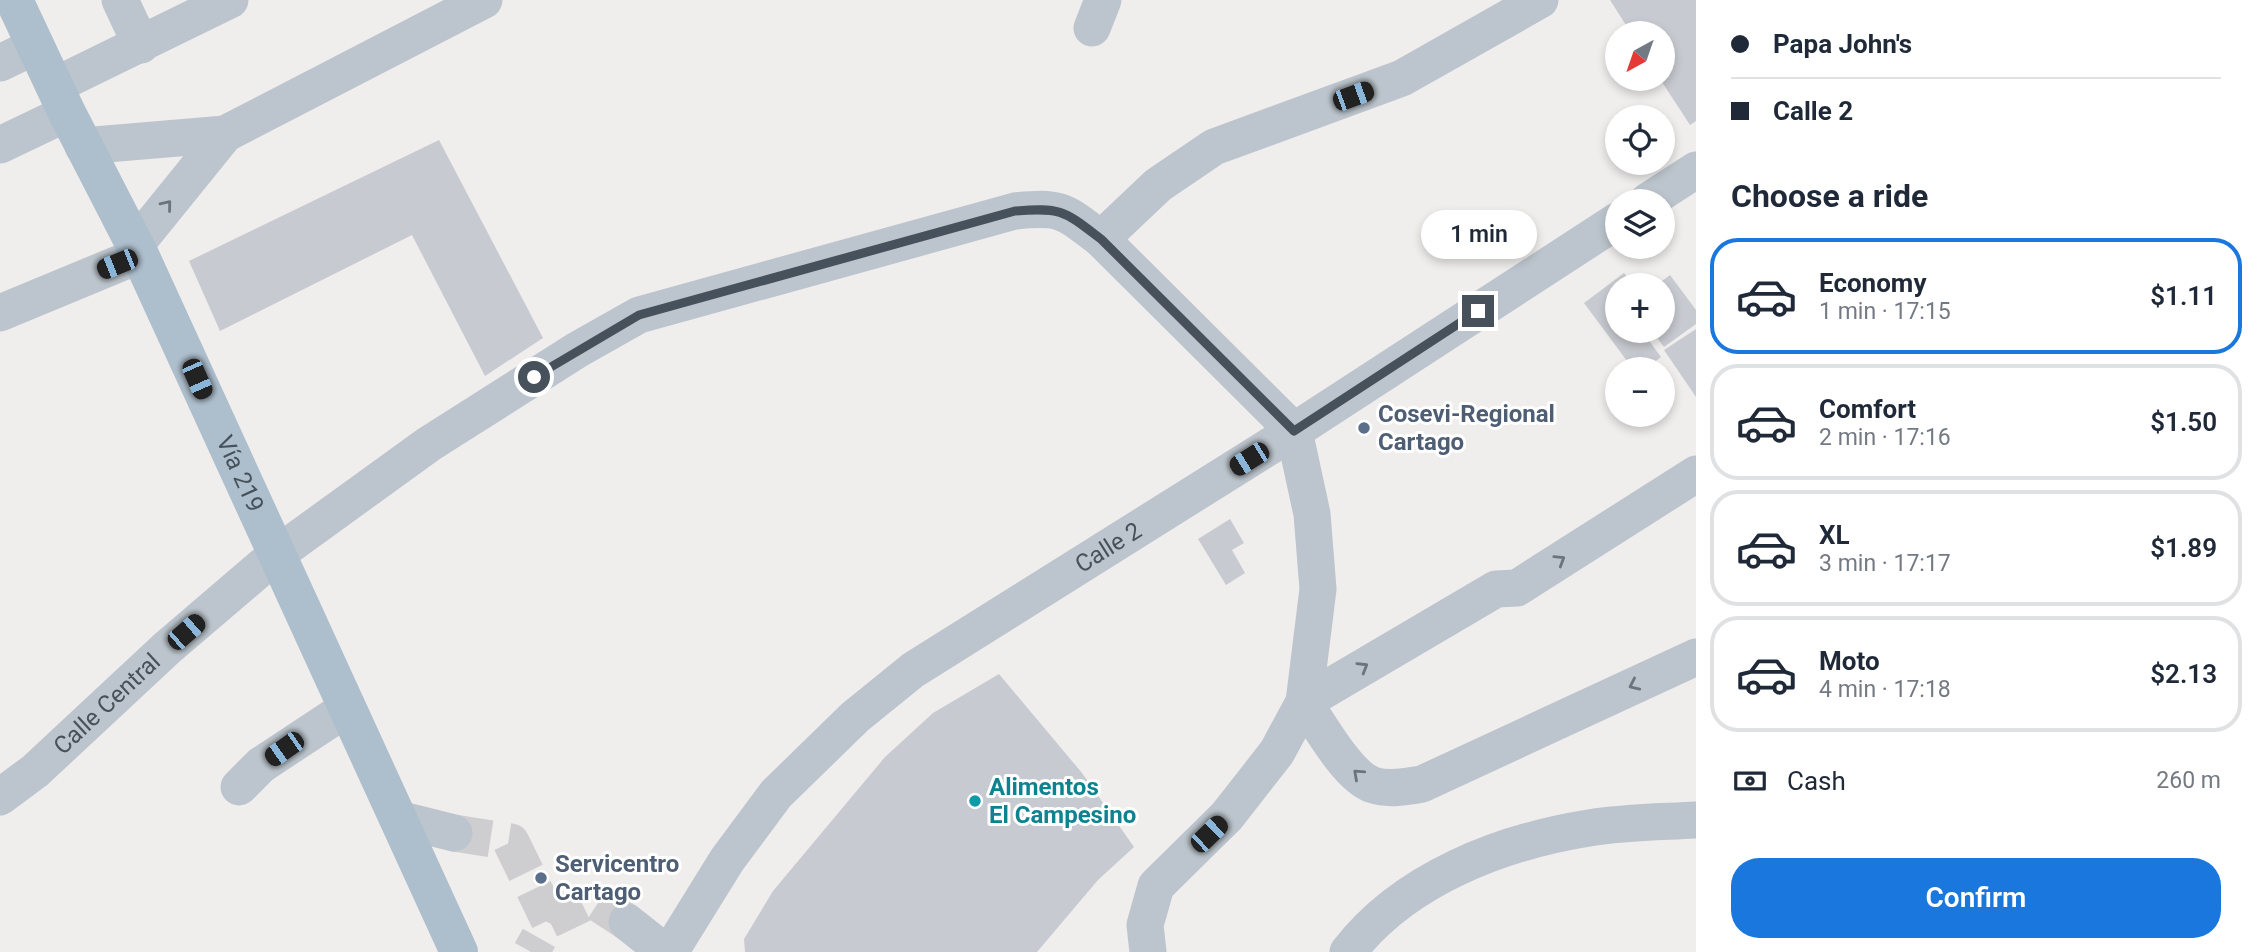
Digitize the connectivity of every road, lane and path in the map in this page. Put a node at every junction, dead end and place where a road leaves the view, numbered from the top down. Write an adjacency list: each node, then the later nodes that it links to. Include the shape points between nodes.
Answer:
1 (14, 0): 7 (main road, Vía 219)
2 (120, 0): 6 (street)
3 (230, 0): 6 (street)
4 (484, 0): 10 (street)
5 (1540, 0): 15 (street, via 1402,78 1214,147 1158,185)
6 (141, 45): 9 (street)
7 (36, 46): 8 (street); 9 (main road, Vía 219)
8 (0, 62)
9 (68, 115): 10 (street); 11 (street); 16 (main road, Vía 219)
10 (225, 134): 16 (street, one-way to 10)
11 (0, 145)
12 (1696, 170): 13 (street)
13 (1667, 189)
14 (1605, 229): 18 (street, Calle 2)
15 (1101, 239): 18 (street, Calle Central); 20 (street, Calle Central, via 1072,217 1050,208 1015,211 639,315 429,444)
16 (138, 250): 17 (street); 20 (main road, Vía 219)
17 (0, 313)
18 (1294, 431): 22 (street, via 1312,514 1318,589); 32 (street, Calle 2, via 913,670 855,717 776,794 727,860)
19 (1696, 474): 22 (street, one-way to 19, via 1496,589 1517,588)
20 (277, 554): 23 (main road, Vía 219); 25 (street, Calle Central, via 35,771)
21 (1696, 657): 22 (street, one-way to 22, via 1422,785 1401,788 1371,785 1354,771)
22 (1304, 702): 33 (street, via 1278,752 1227,817 1156,886 1145,925)
23 (346, 709): 24 (street, via 261,765); 26 (main road, Vía 219)
24 (239, 787)
25 (0, 797)
26 (398, 819): 28 (street); 30 (main road, Vía 219)
27 (1696, 820): 34 (street, via 1589,828 1521,844 1408,893 1362,933)
28 (454, 832)
29 (627, 922): 31 (street)
30 (459, 952)
31 (664, 952)
32 (670, 952)
33 (1148, 952)
34 (1348, 952)

